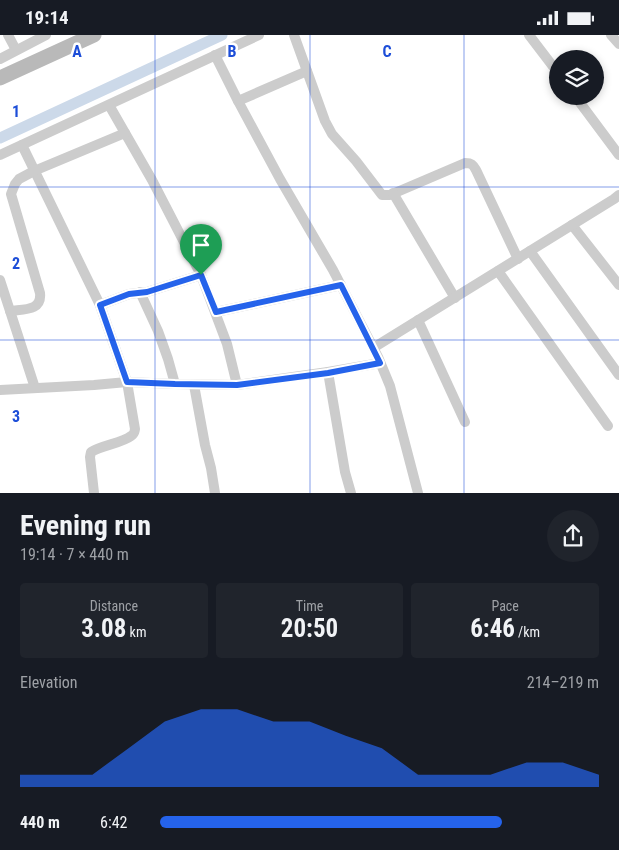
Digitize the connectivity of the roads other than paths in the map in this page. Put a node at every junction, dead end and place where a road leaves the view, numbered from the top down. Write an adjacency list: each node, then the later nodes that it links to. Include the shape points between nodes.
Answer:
1 (8, 35): 9 (street)
2 (46, 35): 9 (street)
3 (94, 35): 14 (street)
4 (258, 35): 10 (street)
5 (294, 35): 13 (street)
6 (529, 35): 12 (street)
7 (611, 35): 8 (street)
8 (619, 44)
9 (16, 50): 11 (street)
10 (215, 55): 15 (street); 16 (street)
11 (0, 59)
12 (549, 61)
13 (307, 71): 15 (street); 23 (street, via 332,134 382,195)
14 (0, 78)
15 (238, 101): 31 (street)
16 (109, 105): 18 (street); 19 (street)
17 (582, 105): 21 (street)
18 (125, 133): 22 (street); 29 (street)
19 (22, 145): 20 (street); 22 (street)
20 (0, 155)
21 (619, 155)
22 (34, 171): 35 (street); 36 (street, via 19,179 11,194 40,302 31,308)
23 (393, 193): 27 (street, via 470,163); 34 (street)
24 (617, 200): 25 (street)
25 (572, 225): 26 (street); 32 (street)
26 (530, 251): 27 (street); 42 (street)
27 (518, 259): 28 (street)
28 (498, 271): 34 (street); 50 (street)
29 (201, 275): 33 (street); 37 (street)
30 (0, 280): 36 (street)
31 (341, 285): 37 (street); 39 (street)
32 (619, 285)
33 (140, 292): 35 (street); 44 (street, via 158,331)
34 (455, 298): 38 (street)
35 (100, 305): 43 (street)
36 (10, 311): 47 (street)
37 (216, 312): 46 (street)
38 (418, 320): 39 (street); 49 (street)
39 (373, 348): 40 (street)
40 (380, 363): 41 (street); 54 (street, via 390,386)
41 (328, 373): 46 (street); 53 (street)
42 (619, 375)
43 (127, 382): 44 (street); 47 (street); 51 (street, via 136,429 127,439 91,452)
44 (175, 384): 45 (street)
45 (194, 385): 46 (street); 52 (street)
46 (237, 385)
47 (35, 388): 48 (street)
48 (0, 390)
49 (465, 422)
50 (608, 427)
51 (94, 493)
52 (215, 493)
53 (350, 493)
54 (418, 493)

